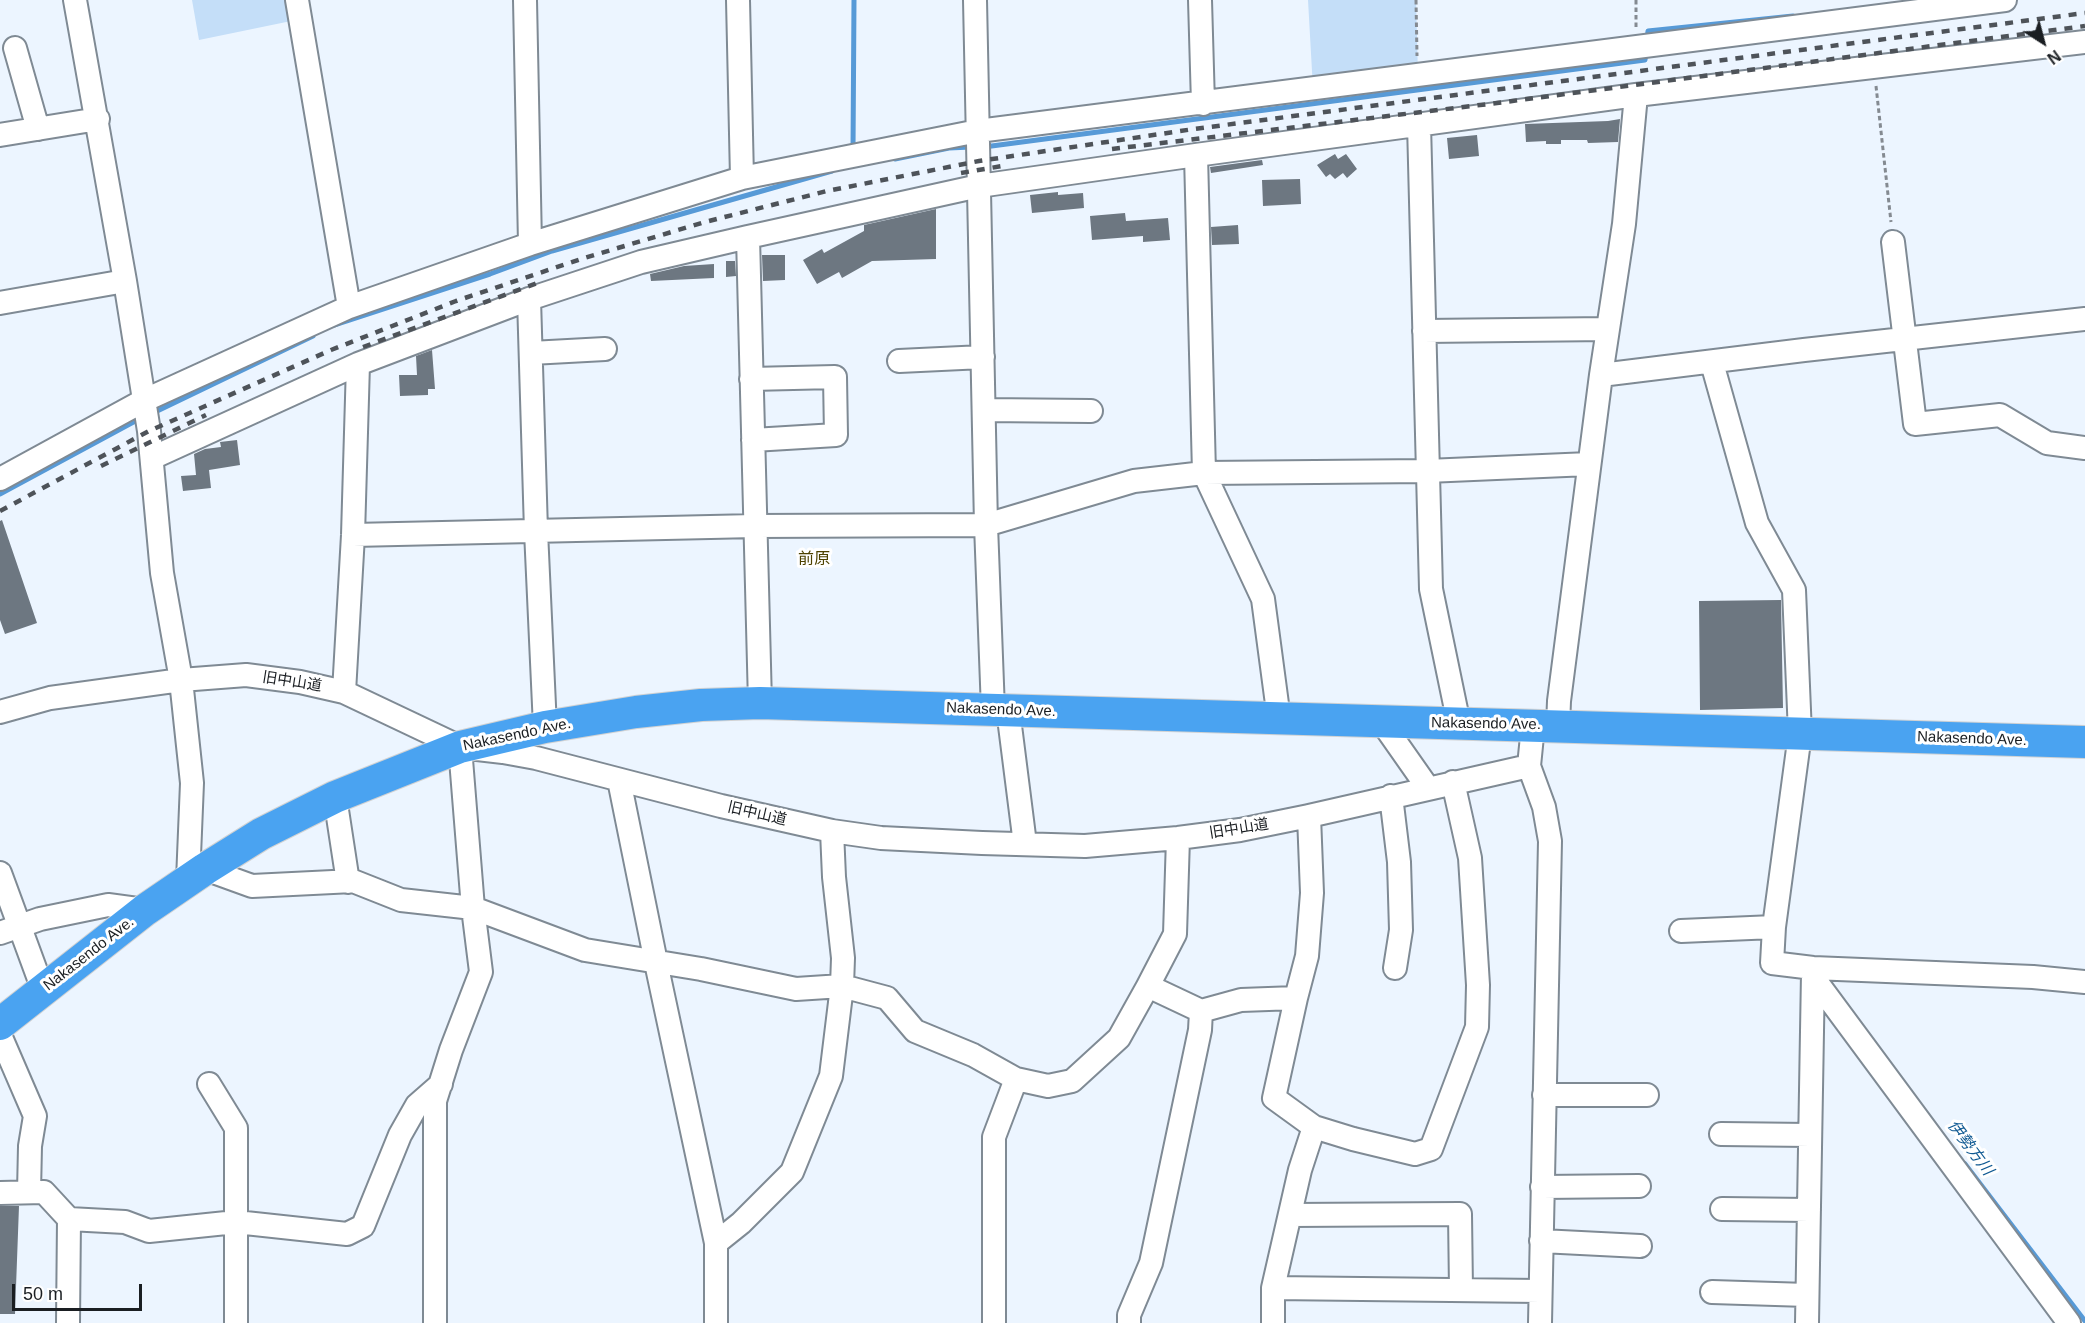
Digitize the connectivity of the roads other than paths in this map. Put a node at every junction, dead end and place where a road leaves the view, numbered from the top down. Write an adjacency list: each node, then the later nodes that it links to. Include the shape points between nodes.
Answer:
1 (75, 0): 13 (street)
2 (297, 0): 27 (street)
3 (525, 0): 23 (street)
4 (738, 0): 19 (street)
5 (975, 0): 16 (street)
6 (1200, 0): 12 (street)
7 (2005, 0): 8 (street)
8 (1853, 10): 12 (street, via 1637,48)
9 (2085, 42): 11 (street)
10 (15, 48): 15 (street)
11 (1636, 95): 14 (street); 29 (street, via 1624,224)
12 (1203, 104): 16 (street)
13 (98, 119): 15 (street); 24 (street)
14 (1419, 124): 18 (street); 30 (street)
15 (38, 129): 17 (street)
16 (978, 131): 19 (street); 20 (street)
17 (0, 135)
18 (1196, 154): 20 (street); 48 (street)
19 (742, 178): 23 (street)
20 (979, 186): 21 (street); 34 (street)
21 (748, 237): 25 (street, via 641,262); 39 (street)
22 (1893, 242): 31 (street)
23 (530, 244): 27 (street)
24 (125, 281): 26 (street); 40 (street)
25 (530, 299): 33 (street); 37 (street)
26 (0, 303)
27 (349, 307): 40 (street)
28 (2085, 320): 31 (street)
29 (1608, 329): 30 (street); 38 (street)
30 (1424, 331): 47 (street)
31 (1904, 339): 36 (street); 44 (street, via 1915,424 2000,415 2047,443)
32 (605, 349): 33 (street)
33 (531, 353): 52 (street)
34 (983, 357): 35 (street); 41 (street)
35 (898, 361)
36 (1712, 363): 38 (street); 64 (street, via 1757,523 1794,590)
37 (358, 364): 45 (street); 53 (street)
38 (1601, 375): 46 (street)
39 (751, 379): 43 (street); 43 (street, via 835,377 836,435)
40 (143, 401): 45 (street); 49 (street)
41 (984, 410): 42 (street); 50 (street)
42 (1091, 411)
43 (753, 440): 51 (street)
44 (2085, 448)
45 (152, 458): 54 (street, via 162,573)
46 (1589, 464): 47 (street); 62 (street)
47 (1427, 471): 48 (street); 61 (street, via 1431,589)
48 (1204, 473): 50 (street, via 1134,481); 59 (street, via 1263,599)
49 (1, 474)
50 (986, 525): 51 (street); 57 (street)
51 (755, 526): 52 (street); 56 (street)
52 (536, 531): 53 (street); 63 (street)
53 (353, 535): 55 (street)
54 (181, 680): 55 (street, 旧中山道, via 246,675); 58 (street, 旧中山道, via 50,698); 78 (street, via 192,783)
55 (344, 692): 66 (street, 旧中山道)
56 (760, 703): 57 (highway, Nakasendo Ave.); 63 (highway, Nakasendo Ave., via 636,712)
57 (1000, 710): 59 (highway, Nakasendo Ave.); 76 (street)
58 (0, 712)
59 (1279, 719): 60 (highway, Nakasendo Ave.)
60 (1381, 721): 61 (highway, Nakasendo Ave.); 70 (street)
61 (1459, 724): 62 (highway, Nakasendo Ave.)
62 (1545, 726): 64 (highway, Nakasendo Ave.); 67 (street)
63 (545, 727): 66 (highway, Nakasendo Ave.)
64 (1800, 734): 65 (highway, Nakasendo Ave.); 82 (street)
65 (2085, 742)
66 (460, 747): 68 (street, 旧中山道, via 536,758); 72 (highway, Nakasendo Ave.); 80 (street)
67 (1529, 766): 69 (street, 旧中山道); 99 (street, via 1544,807 1550,841)
68 (619, 780): 74 (street, 旧中山道); 85 (street)
69 (1453, 782): 70 (street, 旧中山道); 101 (street, via 1470,858 1478,1027 1431,1149 1415,1154)
70 (1428, 788): 71 (street, 旧中山道)
71 (1391, 796): 73 (street, 旧中山道); 86 (street, via 1400,862 1401,930)
72 (335, 797): 78 (highway, Nakasendo Ave., via 261,834); 79 (street)
73 (1309, 816): 75 (street, 旧中山道); 92 (street, via 1312,893 1307,956)
74 (832, 831): 76 (street, 旧中山道, via 881,838); 89 (street)
75 (1178, 838): 76 (street, 旧中山道, via 1085,846); 90 (street, via 1174,934)
76 (1025, 844)
77 (0, 873): 83 (street)
78 (196, 875): 79 (street, via 252,886); 81 (highway, Nakasendo Ave.)
79 (348, 882): 80 (street, via 401,900)
80 (473, 908): 85 (street, via 585,950); 98 (street, via 481,972)
81 (145, 910): 83 (street, via 108,905); 91 (highway, Nakasendo Ave.)
82 (1774, 927): 84 (street); 87 (street, via 1772,963)
83 (9, 929): 91 (street)
84 (1681, 931)
85 (656, 962): 89 (street, via 796,989); 114 (street)
86 (1395, 968)
87 (1813, 973): 88 (street, via 2033,977); 103 (street); 130 (street)
88 (2085, 982)
89 (842, 986): 96 (street, via 887,998 915,1030); 114 (street, via 831,1076 792,1172)
90 (1148, 986): 93 (street); 96 (street, via 1119,1038 1072,1080 1048,1086)
91 (43, 990): 94 (highway, Nakasendo Ave.)
92 (1296, 998): 93 (street, via 1242,1000); 101 (street, via 1274,1098)
93 (1201, 1011): 126 (street, via 1151,1263)
94 (0, 1024)
95 (0, 1035): 106 (street, via 34,1116)
96 (1016, 1079): 125 (street, via 994,1137)
97 (209, 1084): 112 (street, via 236,1128)
98 (441, 1084): 112 (street, via 417,1105 400,1135 363,1226 347,1234); 123 (street, via 435,1101)
99 (1544, 1095): 100 (street); 105 (street)
100 (1647, 1095)
101 (1314, 1127): 110 (street)
102 (1721, 1134): 103 (street)
103 (1810, 1135): 109 (street)
104 (1639, 1186): 105 (street)
105 (1542, 1187): 113 (street)
106 (29, 1192): 107 (street); 111 (street, via 44,1192)
107 (0, 1193)
108 (1722, 1209): 109 (street)
109 (1809, 1210): 120 (street)
110 (1290, 1215): 116 (street); 117 (street, via 1460,1214)
111 (69, 1219): 112 (street, via 125,1222 149,1232); 121 (street)
112 (236, 1221): 122 (street)
113 (1541, 1241): 115 (street); 118 (street)
114 (716, 1243): 124 (street)
115 (1640, 1246)
116 (1273, 1288): 117 (street); 127 (street)
117 (1461, 1290): 118 (street)
118 (1540, 1291): 128 (street)
119 (1712, 1292): 120 (street)
120 (1808, 1295): 129 (street)
121 (68, 1323)
122 (236, 1323)
123 (435, 1323)
124 (716, 1323)
125 (993, 1323)
126 (1129, 1323)
127 (1273, 1323)
128 (1540, 1323)
129 (1807, 1323)
130 (2069, 1323)

